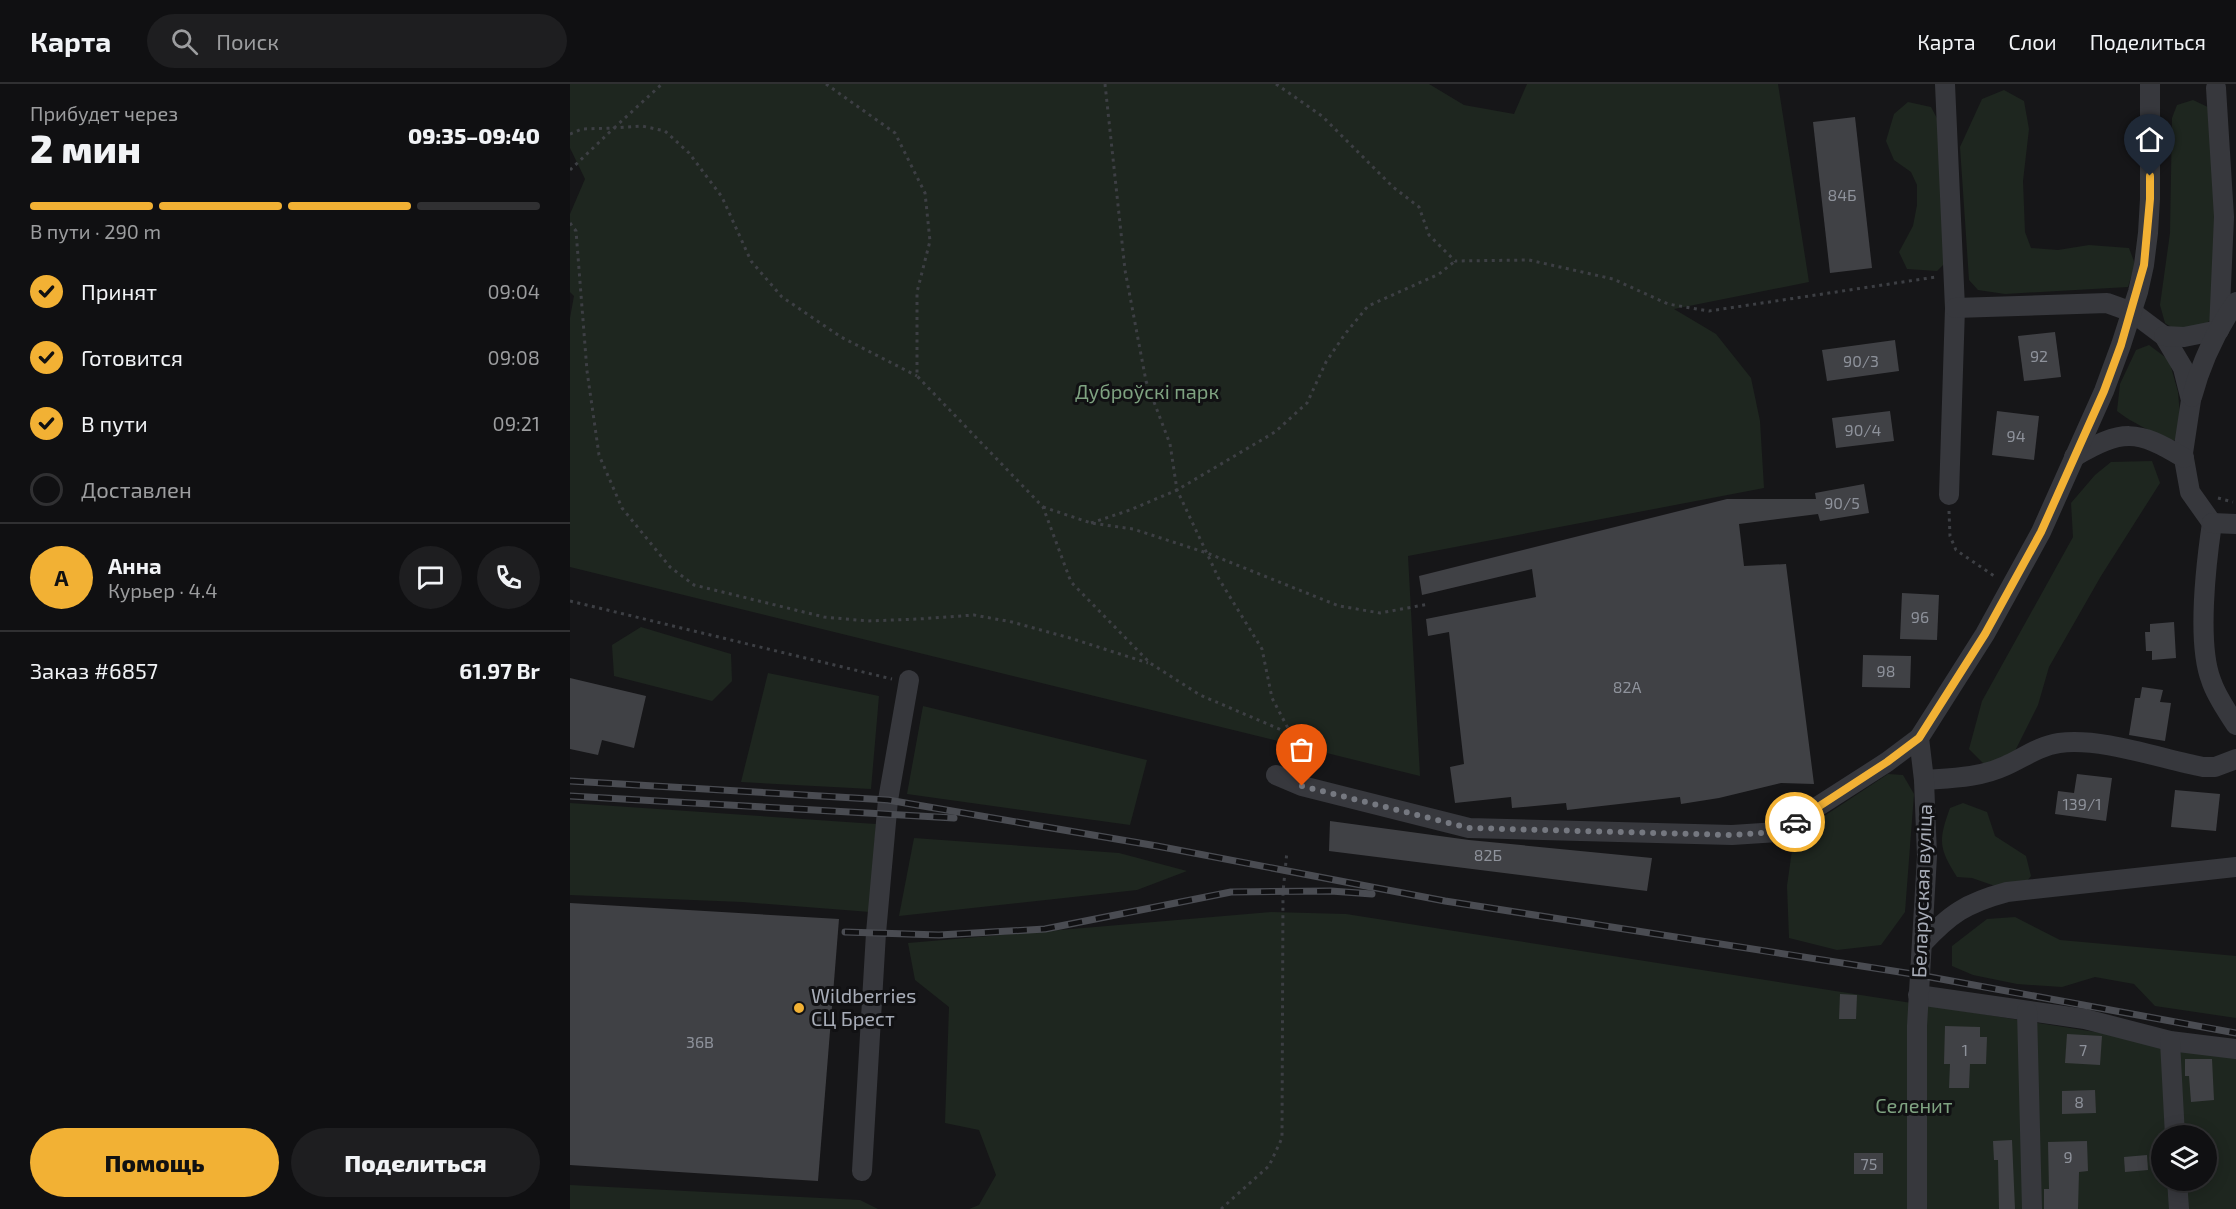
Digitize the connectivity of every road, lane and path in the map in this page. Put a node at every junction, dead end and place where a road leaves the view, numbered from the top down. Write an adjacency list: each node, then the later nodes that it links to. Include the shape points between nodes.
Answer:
1 (662, 84): 8 (path)
2 (826, 84): 19 (path, via 895,133 925,193 930,241 917,292)
3 (1105, 84): 23 (path, via 1125,270 1146,381 1170,444)
4 (1276, 84): 12 (path, via 1322,116 1393,187 1419,207 1429,235)
5 (1945, 84): 13 (street)
6 (2150, 84): 16 (street, via 2149,222 2144,265)
7 (2216, 88): 17 (street, via 2224,217)
8 (614, 128): 9 (path, via 582,129); 10 (path); 19 (path, via 642,126 665,131 689,153 722,197 751,261 782,297 841,337)
9 (570, 134)
10 (570, 170)
11 (570, 223): 33 (path, via 576,231 587,371 599,455 622,508 670,567 694,585 824,617 878,620 974,615 1012,622)
12 (1455, 261): 13 (path, via 1529,260 1613,279 1668,304 1708,310); 23 (path, via 1439,274 1368,306 1326,362 1306,403 1275,432)
13 (1953, 275): 15 (street)
14 (2236, 302): 17 (street)
15 (1955, 308): 16 (street, via 2107,303); 24 (street)
16 (2132, 312): 18 (street); 21 (street, via 2104,391)
17 (2219, 330): 18 (street, via 2184,337); 20 (street)
18 (2164, 336): 20 (street, via 2183,368)
19 (917, 376): 25 (path)
20 (2191, 400): 22 (street)
21 (2074, 457): 22 (street, via 2109,438 2127,435 2157,442); 30 (street, via 2041,532)
22 (2184, 458): 27 (street, via 2190,492)
23 (1177, 490): 26 (path); 29 (path)
24 (1949, 495): 30 (path, via 1950,536 1956,550)
25 (1043, 507): 26 (path); 33 (path, via 1071,582)
26 (1091, 523): 29 (path, via 1133,529)
27 (2212, 523): 28 (street); 35 (street, via 2205,657 2211,681)
28 (2236, 524)
29 (1207, 553): 32 (path, via 1339,606 1380,613); 36 (path, via 1262,649 1272,698)
30 (2011, 587): 37 (street)
31 (570, 601): 34 (path)
32 (1429, 604)
33 (1150, 663): 36 (path, via 1200,695)
34 (908, 682): 50 (street, via 888,800)
35 (2236, 725)
36 (1291, 734): 41 (path)
37 (1919, 738): 40 (street, Беларуская вуліца); 41 (street, via 1778,832 1732,835 1469,828)
38 (2236, 759): 40 (street, via 2203,767 2093,743 2058,743 1984,774)
39 (1276, 775): 41 (street)
40 (1924, 780): 44 (street, Беларуская вуліца, via 1926,866)
41 (1302, 786)
42 (1287, 851): 52 (path, via 1283,892 1282,1138 1269,1166)
43 (2236, 867): 44 (street, via 1998,894 1958,910)
44 (1922, 944): 45 (street, Беларуская вуліца)
45 (1918, 995): 46 (street); 53 (street, Беларуская вуліца)
46 (2027, 1011): 47 (street, via 2085,1020); 54 (street)
47 (2169, 1041): 48 (street); 49 (street)
48 (2236, 1049)
49 (2174, 1125)
50 (862, 1171)
51 (2178, 1191): 55 (street)
52 (1221, 1209)
53 (1917, 1209)
54 (2032, 1209)
55 (2179, 1209)

